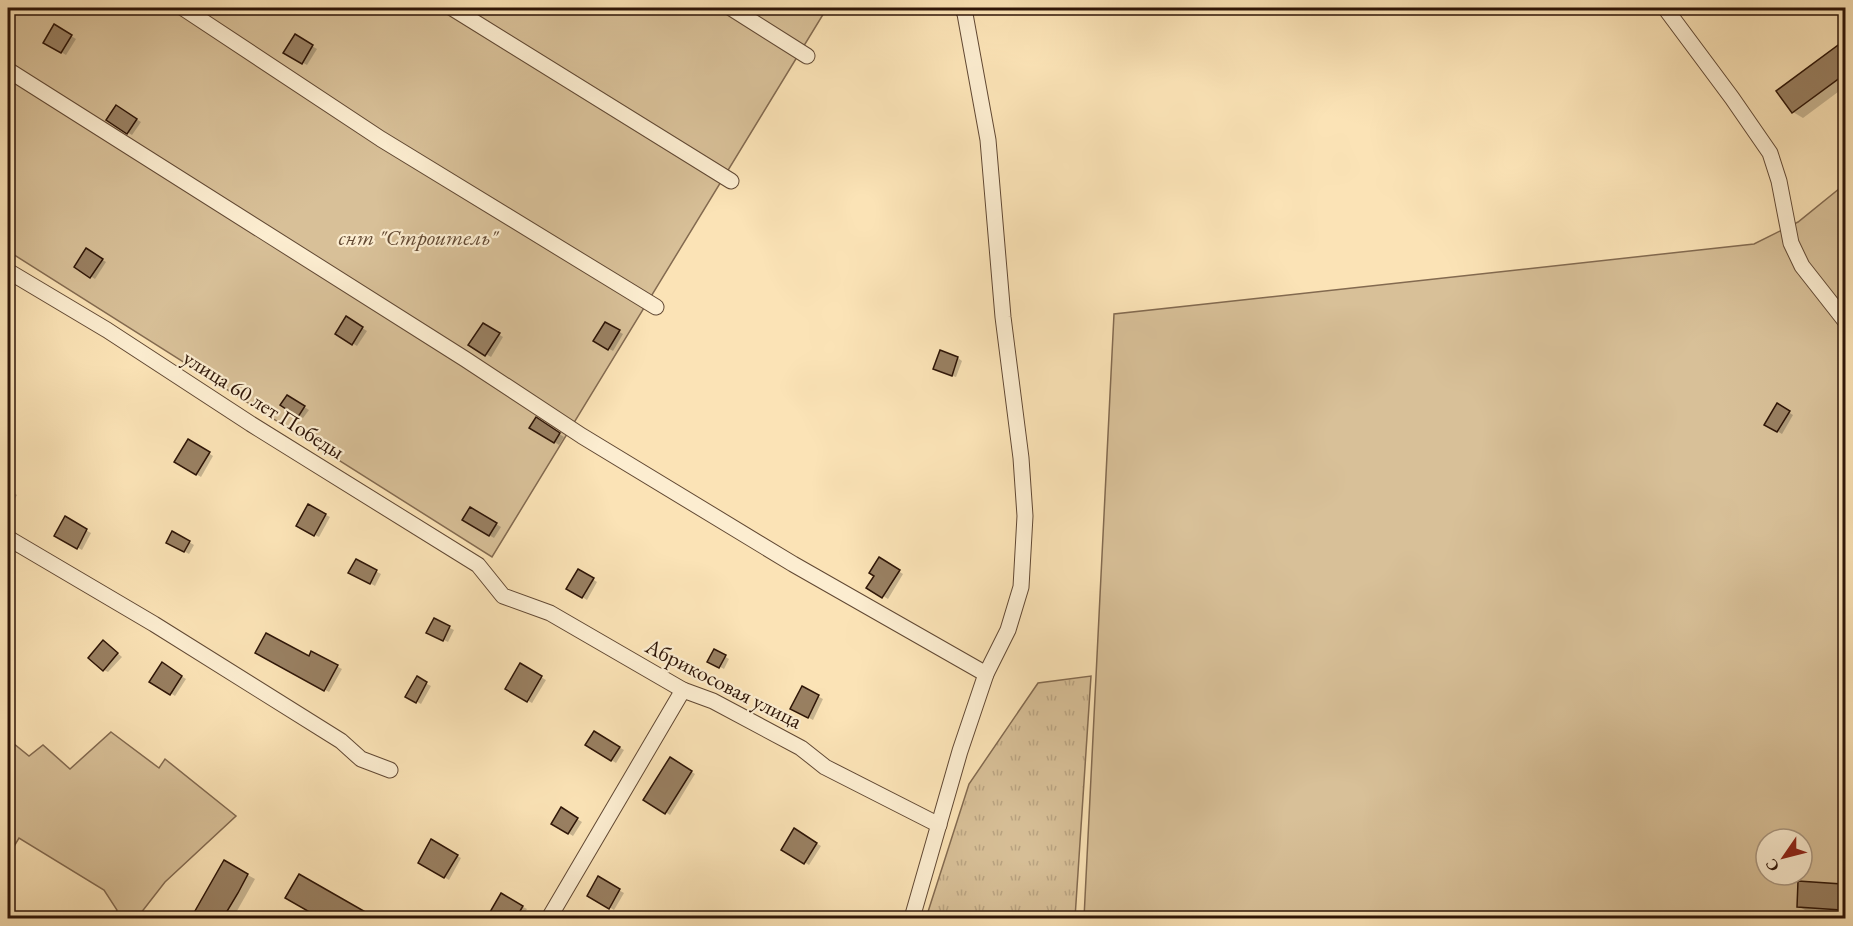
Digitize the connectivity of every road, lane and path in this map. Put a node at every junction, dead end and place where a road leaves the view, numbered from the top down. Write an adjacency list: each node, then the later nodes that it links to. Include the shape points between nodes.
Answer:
1 (183, 8): 10 (street, via 381,139)
2 (452, 8): 8 (street)
3 (731, 8): 6 (street)
4 (962, 8): 14 (street, via 988,140 1025,516 1021,587 1008,630)
5 (1665, 8): 11 (street, via 1770,153 1791,243 1802,267)
6 (807, 56)
7 (8, 70): 14 (street, via 582,436 793,564)
8 (731, 181)
9 (8, 272): 13 (street, улица 60 лет Победы, via 107,330 478,565)
10 (656, 308)
11 (1845, 322)
12 (8, 538): 16 (street, via 341,741 361,759)
13 (490, 581): 15 (street, Абрикосовая улица, via 503,596 550,614)
14 (986, 674): 17 (street)
15 (683, 690): 17 (street, Абрикосовая улица, via 723,706 801,748 825,767); 18 (street)
16 (390, 770)
17 (939, 825): 19 (street)
18 (549, 918)
19 (912, 918)

